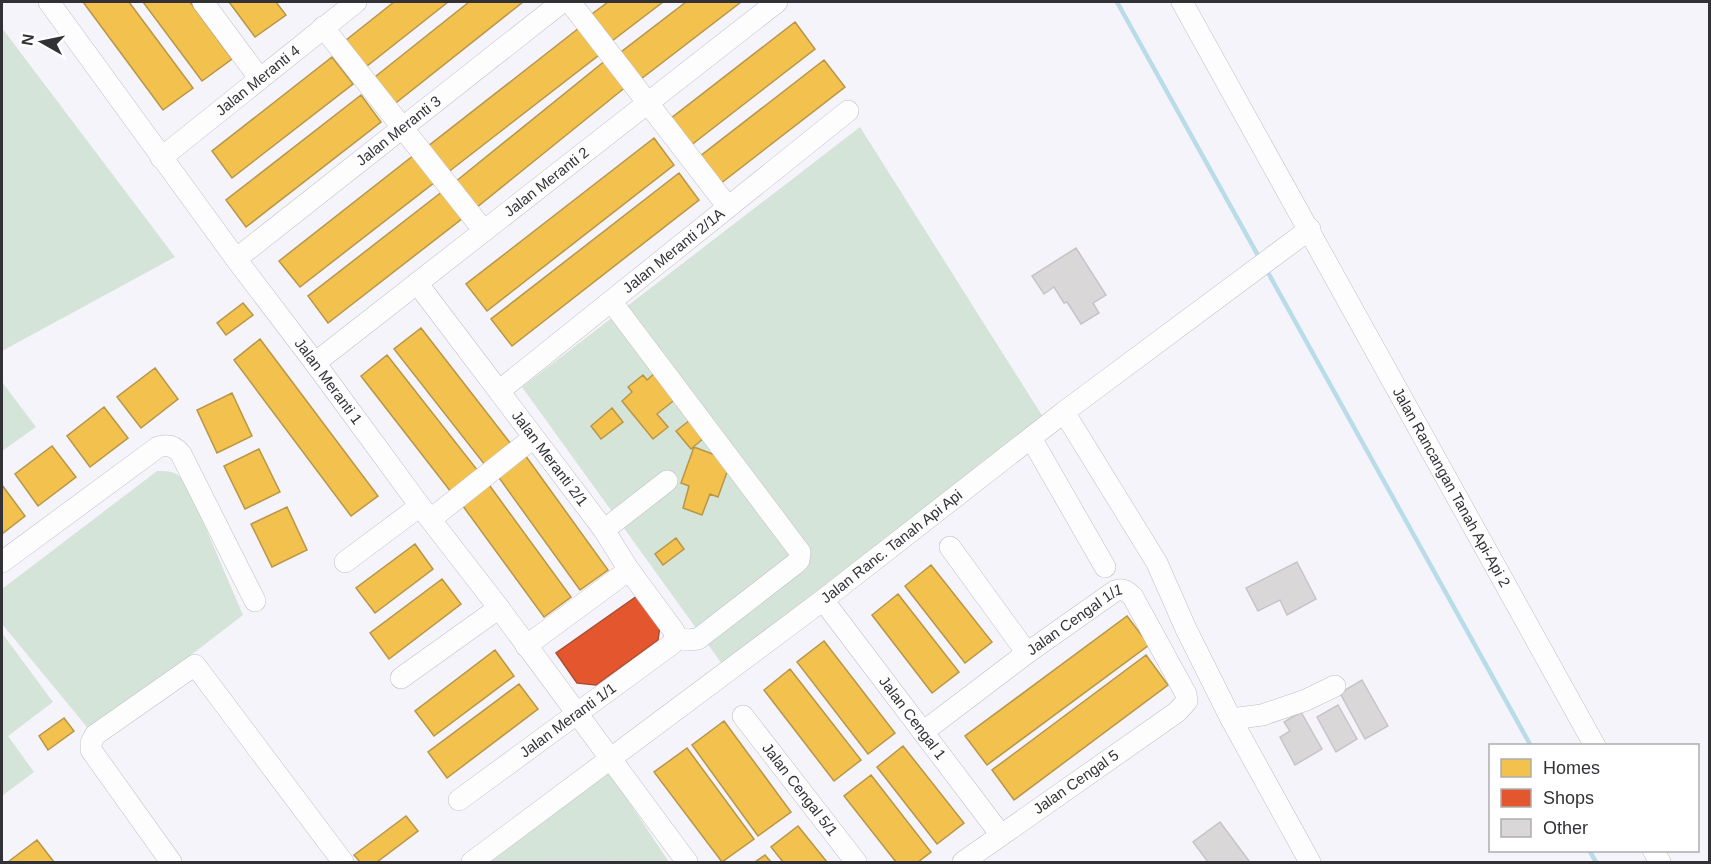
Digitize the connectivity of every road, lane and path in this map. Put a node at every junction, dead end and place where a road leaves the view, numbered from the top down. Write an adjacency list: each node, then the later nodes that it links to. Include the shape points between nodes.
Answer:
1 (49, 2): 13 (street, Jalan Meranti 1)
2 (203, 2): 9 (street)
3 (356, 2): 8 (street, Jalan Meranti 4)
4 (562, 2): 12 (street, Jalan Meranti 3)
5 (570, 2): 10 (street)
6 (777, 2): 10 (street, Jalan Meranti 2)
7 (1182, 2): 15 (street, Jalan Rancangan Tanah Api-Api 2)
8 (323, 27): 9 (street, Jalan Meranti 4); 12 (street)
9 (260, 79): 13 (street, Jalan Meranti 4)
10 (648, 103): 14 (street); 16 (street, Jalan Meranti 2)
11 (848, 111): 14 (street, Jalan Meranti 2/1A)
12 (403, 127): 16 (street); 17 (street, Jalan Meranti 3)
13 (161, 158): 17 (street, Jalan Meranti 1)
14 (728, 207): 19 (street, Jalan Meranti 2/1A)
15 (1310, 229): 22 (street, Jalan Ranc. Tanah Api Api); 46 (street, Jalan Rancangan Tanah Api-Api 2)
16 (484, 231): 18 (street, Jalan Meranti 2)
17 (236, 259): 20 (street, Jalan Meranti 1)
18 (417, 283): 20 (street, Jalan Meranti 2); 21 (street, Jalan Meranti 2/1)
19 (611, 301): 21 (street, Jalan Meranti 2/1A); 36 (street, via 800,552 795,564 698,639)
20 (315, 363): 26 (street, Jalan Meranti 1)
21 (499, 391): 23 (street, Jalan Meranti 2/1)
22 (1064, 412): 24 (street, Jalan Ranc. Tanah Api Api); 44 (street, via 1158,563)
23 (533, 438): 26 (street); 27 (street, Jalan Meranti 2/1)
24 (1031, 438): 31 (street); 33 (street, Jalan Ranc. Tanah Api Api)
25 (667, 481): 27 (street)
26 (426, 512): 30 (street); 35 (street, Jalan Meranti 1)
27 (604, 530): 32 (street, Jalan Meranti 2/1)
28 (950, 547): 38 (street)
29 (2, 562): 34 (street, via 164,445 181,454)
30 (345, 562)
31 (1105, 567)
32 (629, 570): 36 (street, Jalan Meranti 2/1, via 674,631); 37 (street)
33 (824, 600): 45 (street, Jalan Cengal 1); 47 (street, Jalan Ranc. Tanah Api Api)
34 (255, 601)
35 (499, 608): 37 (street, Jalan Meranti 1); 39 (street)
36 (675, 638): 42 (street, Jalan Meranti 1/1)
37 (526, 646): 42 (street, Jalan Meranti 1)
38 (1027, 653): 41 (street, Jalan Cengal 1/1, via 1115,591 1125,590 1133,597); 45 (street, Jalan Cengal 1/1)
39 (401, 678)
40 (1335, 686): 44 (street, via 1262,716)
41 (1187, 701): 49 (street, Jalan Cengal 5, via 1177,712)
42 (578, 715): 47 (street, Jalan Meranti 1); 48 (street, Jalan Meranti 1/1)
43 (743, 716): 56 (street, Jalan Cengal 5/1)
44 (1231, 718): 58 (street)
45 (923, 732): 49 (street, Jalan Cengal 1)
46 (1594, 744)
47 (609, 760): 52 (street, Jalan Ranc. Tanah Api Api); 55 (street, Jalan Meranti 1)
48 (459, 800)
49 (1001, 835): 57 (street, Jalan Cengal 5)
50 (171, 862): 51 (street, via 103,769 91,750 91,742 95,735 195,665)
51 (343, 862)
52 (472, 862)
53 (542, 862): 54 (path, via 596,861 623,854)
54 (640, 862)
55 (687, 862)
56 (856, 862)
57 (963, 862)
58 (1310, 862)

